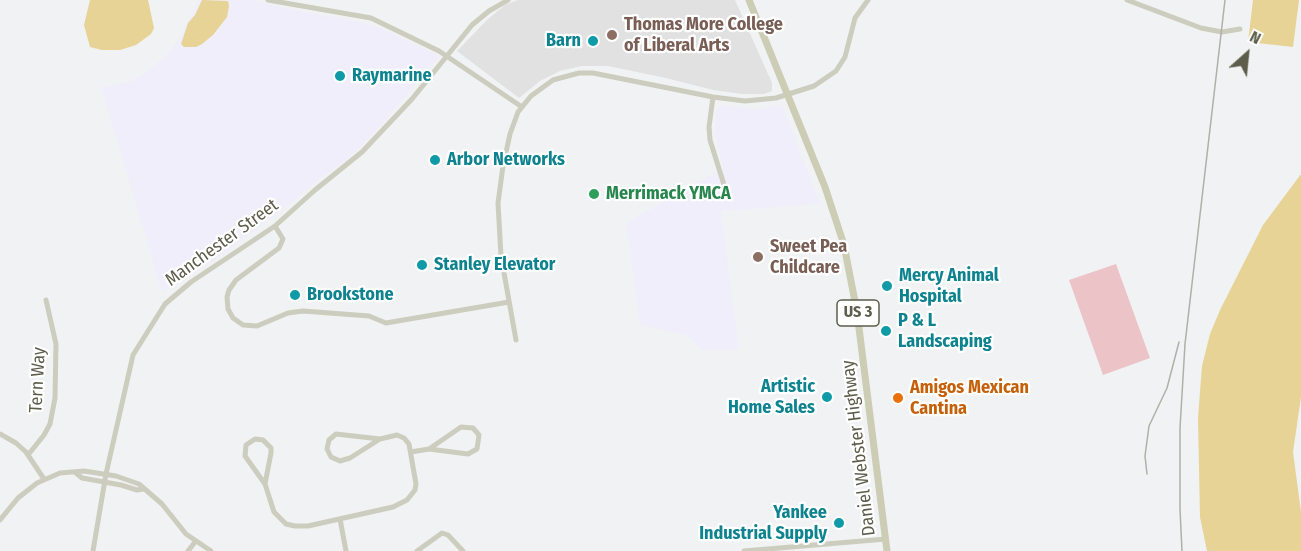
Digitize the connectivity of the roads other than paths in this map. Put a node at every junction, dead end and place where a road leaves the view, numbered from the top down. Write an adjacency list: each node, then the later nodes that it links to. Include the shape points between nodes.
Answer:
1 (268, 0): 9 (street, via 362,15)
2 (508, 0): 9 (street, Manchester Street, via 472,25)
3 (749, 0): 10 (main road, Daniel Webster Highway / US 3)
4 (868, 0): 10 (street, via 855,18 845,57 836,71 814,86)
5 (1127, 0): 7 (street)
6 (1149, 0): 7 (street)
7 (1147, 7): 8 (street, via 1201,28)
8 (1240, 30)
9 (447, 55): 12 (street); 14 (street, Manchester Street, via 376,139)
10 (788, 95): 11 (street, via 757,100); 31 (main road, Daniel Webster Highway / US 3, via 831,206 851,275)
11 (713, 98): 12 (street, via 579,73 541,87); 13 (street, via 710,140)
12 (522, 107): 16 (street, via 505,151 498,203)
13 (725, 188)
14 (275, 226): 16 (street, via 283,239 279,248 236,280 229,290 228,309 243,325 257,326 303,311 369,316 386,323); 24 (street, Manchester Street, via 175,294 158,315 133,355)
15 (46, 300): 22 (street, Tern Way, via 56,344 54,404 50,424)
16 (509, 302): 17 (street)
17 (516, 340)
18 (0, 434): 22 (street)
19 (380, 439): 19 (street, via 345,460 331,457 327,448 336,434); 21 (street, via 397,435 409,444)
20 (429, 449): 20 (street, via 462,427 473,428 479,435 477,449 468,454); 21 (street)
21 (411, 452): 29 (street, via 416,484 407,500)
22 (28, 455): 25 (street)
23 (76, 473): 24 (street); 25 (street); 26 (street)
24 (106, 474): 26 (street, Manchester Street); 28 (street, via 133,481)
25 (44, 479): 30 (street, via 18,498)
26 (105, 482): 28 (street); 33 (street, Manchester Street)
27 (265, 484): 27 (street, via 244,453 246,445 255,439 266,441 271,450); 29 (street, via 274,512 286,524 303,527)
28 (144, 489): 32 (street)
29 (340, 519): 36 (street)
30 (0, 520)
31 (886, 540): 39 (street); 40 (main road, Daniel Webster Highway / US 3)
32 (195, 542): 34 (street); 35 (street)
33 (93, 551)
34 (188, 551)
35 (211, 551)
36 (346, 551)
37 (417, 551): 38 (street, via 442,533)
38 (463, 551)
39 (744, 551)
40 (887, 551)

